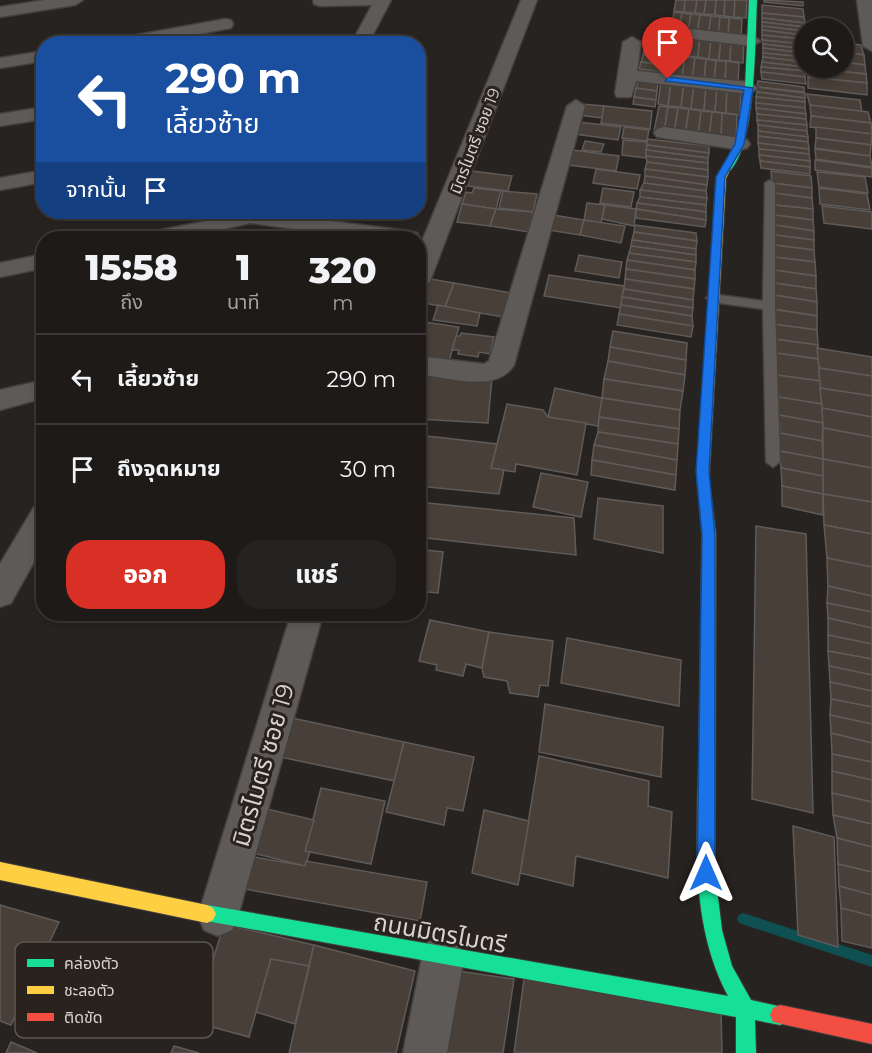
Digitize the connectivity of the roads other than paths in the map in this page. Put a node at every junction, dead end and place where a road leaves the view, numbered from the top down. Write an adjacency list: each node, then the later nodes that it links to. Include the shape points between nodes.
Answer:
1 (75, 0): 8 (street)
2 (383, 0): 6 (street); 13 (street)
3 (529, 0): 33 (street, มิตรไมตรี ซอย 19)
4 (753, 0): 15 (street)
5 (865, 0): 14 (street)
6 (320, 1)
7 (219, 8): 9 (street)
8 (0, 12)
9 (225, 24): 11 (street); 12 (street)
10 (682, 33): 15 (street)
11 (160, 36)
12 (230, 36)
13 (363, 36)
14 (871, 38)
15 (752, 41): 20 (street)
16 (632, 42): 19 (street)
17 (36, 57): 18 (street)
18 (0, 63)
19 (628, 75): 20 (street); 21 (street)
20 (749, 88): 26 (street)
21 (624, 93)
22 (576, 106): 38 (street, via 501,364 495,371 484,373)
23 (36, 114): 24 (street)
24 (0, 120)
25 (664, 133): 26 (street)
26 (740, 144): 36 (street, via 721,177)
27 (36, 177): 29 (street)
28 (770, 183): 37 (lane)
29 (0, 184)
30 (240, 222): 31 (street); 32 (street)
31 (191, 231)
32 (335, 231)
33 (427, 241)
34 (36, 263): 35 (street)
35 (0, 270)
36 (712, 298): 37 (lane); 48 (street, via 702,471 709,535 706,873 713,930 724,969)
37 (769, 306): 41 (lane)
38 (426, 366)
39 (36, 391): 40 (street)
40 (0, 400)
41 (773, 462)
42 (36, 529): 43 (street)
43 (0, 593)
44 (305, 621): 46 (street, มิตรไมตรี ซอย 19)
45 (0, 872): 46 (street, ถนนมิตรไมตรี)
46 (218, 916): 47 (street, ถนนมิตรไมตรี)
47 (442, 957): 48 (street, ถนนมิตรไมตรี); 50 (street)
48 (745, 1008): 49 (street, ถนนมิตรไมตรี); 51 (street)
49 (872, 1034)
50 (425, 1053)
51 (746, 1053)

